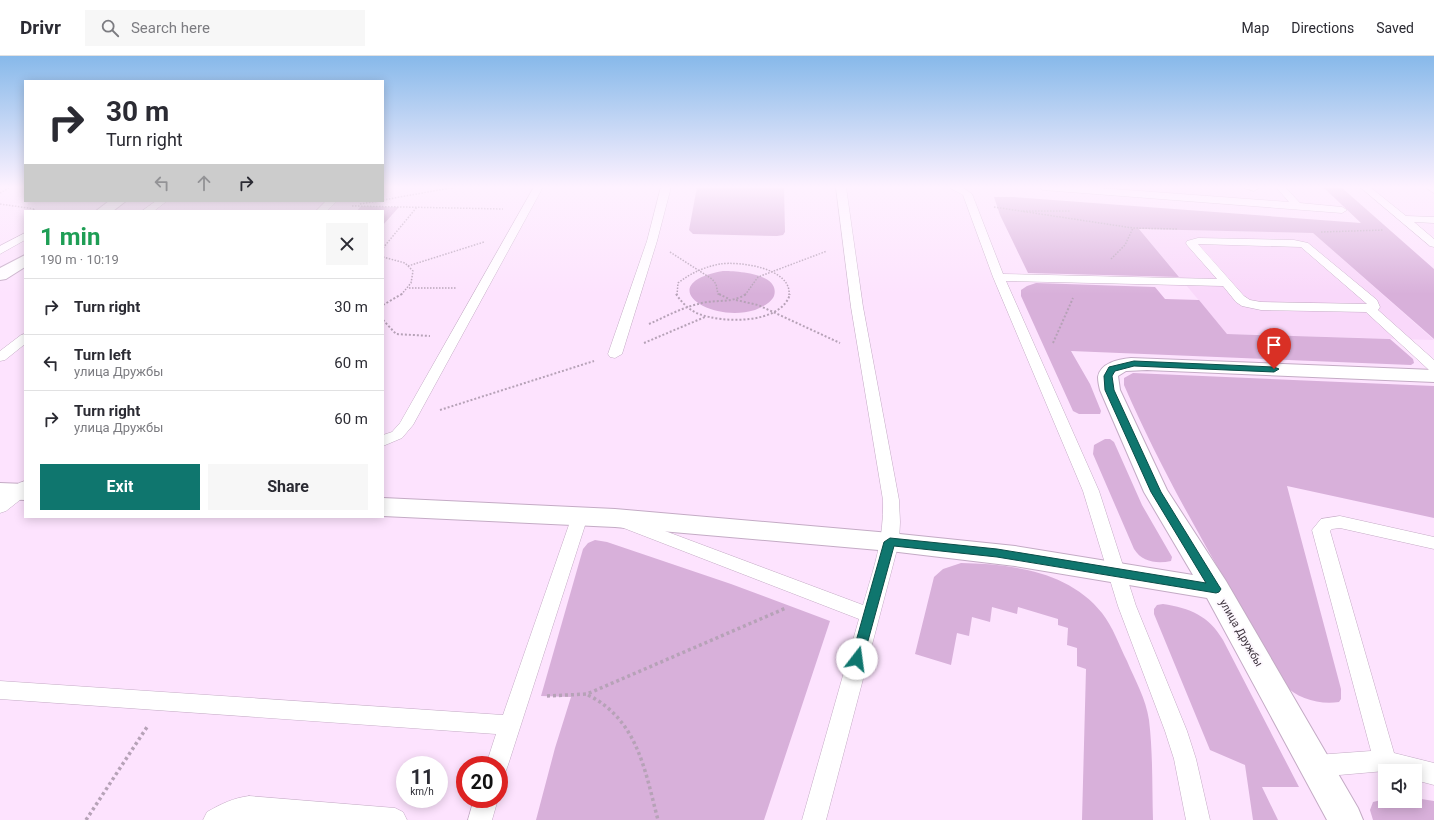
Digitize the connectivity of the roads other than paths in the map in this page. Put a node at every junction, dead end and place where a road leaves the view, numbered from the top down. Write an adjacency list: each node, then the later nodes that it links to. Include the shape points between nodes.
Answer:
1 (519, 223): 19 (lane, via 410,420 397,435)
2 (657, 223): 15 (lane)
3 (844, 223): 25 (lane, via 864,354 891,500)
4 (978, 223): 11 (lane)
5 (1408, 223): 7 (lane)
6 (24, 237): 8 (lane)
7 (1434, 244)
8 (0, 251)
9 (24, 261): 10 (street)
10 (0, 276)
11 (999, 277): 12 (lane); 27 (lane, via 1082,466)
12 (1225, 283): 13 (lane, via 1243,302 1251,305); 13 (lane, via 1191,243 1198,241 1304,245 1373,303 1374,308)
13 (1369, 308): 17 (lane)
14 (24, 339): 16 (lane)
15 (615, 354)
16 (0, 357)
17 (1434, 367)
18 (1434, 376): 28 (street, улица Дружбы, via 1147,364 1125,365 1112,369 1108,376 1110,390 1149,478)
19 (384, 441)
20 (17, 490): 21 (lane)
21 (0, 507)
22 (384, 508): 23 (street)
23 (580, 516): 24 (street); 31 (lane)
24 (615, 518): 25 (street); 29 (lane)
25 (890, 542): 27 (street, via 997,553); 29 (lane)
26 (1434, 542): 33 (lane, via 1340,522 1327,523 1321,530)
27 (1117, 573): 28 (street); 41 (lane, via 1176,731 1185,759)
28 (1216, 589): 34 (street, улица Дружбы)
29 (869, 615): 40 (lane)
30 (0, 690): 31 (lane)
31 (510, 725): 32 (lane)
32 (500, 756)
33 (1385, 761): 34 (lane); 35 (lane)
34 (1316, 766): 42 (street, улица Дружбы)
35 (1434, 774)
36 (483, 808): 39 (lane)
37 (215, 820): 38 (lane, via 236,809 249,808)
38 (395, 820)
39 (480, 820)
40 (814, 820)
41 (1198, 820)
42 (1346, 820)

